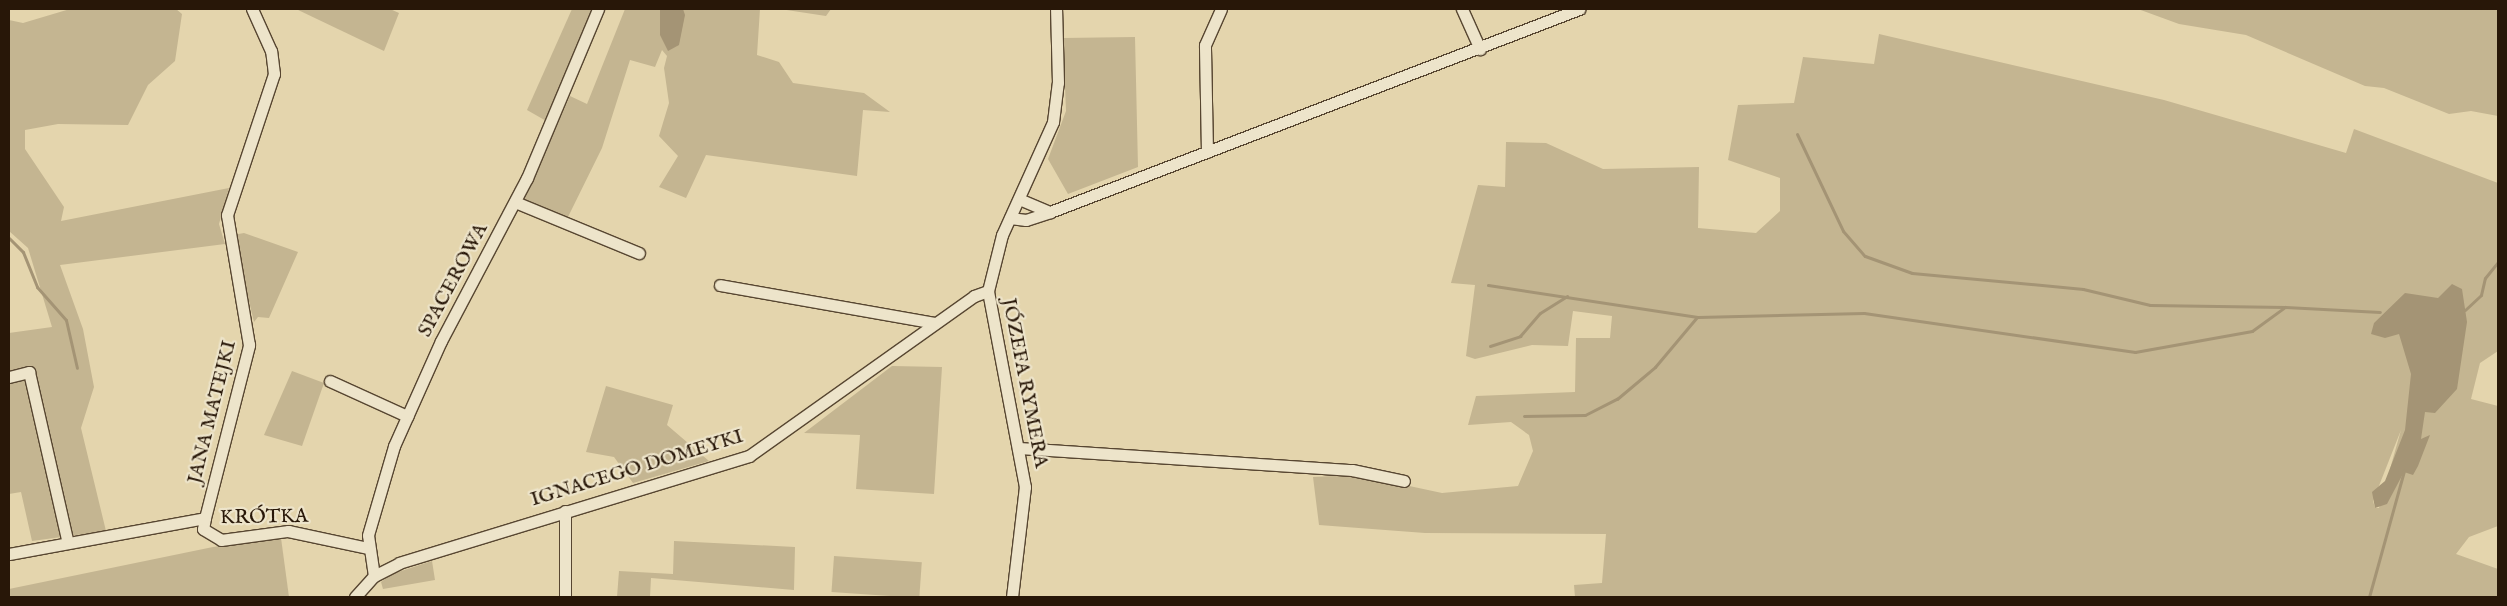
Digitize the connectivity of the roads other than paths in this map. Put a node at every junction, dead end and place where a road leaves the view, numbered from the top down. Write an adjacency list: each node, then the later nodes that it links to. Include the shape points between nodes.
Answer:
1 (252, 9): 23 (street, JANA MATEJKI, via 271,51 274,74 227,215 249,345)
2 (598, 9): 10 (street, SPACEROWA)
3 (1056, 9): 9 (street, JÓZEFA RYMERA, via 1057,104 1041,155)
4 (1221, 9): 8 (street, via 1205,45)
5 (1462, 9): 7 (street)
6 (1579, 9): 7 (street)
7 (1480, 49): 8 (street)
8 (1207, 152): 11 (street)
9 (1019, 199): 11 (street); 12 (street, JÓZEFA RYMERA)
10 (515, 202): 13 (street); 19 (street, SPACEROWA)
11 (1050, 212): 12 (street, via 1026,220)
12 (1010, 218): 15 (street, JÓZEFA RYMERA, via 997,248)
13 (639, 253)
14 (720, 285): 16 (street)
15 (988, 291): 16 (street, IGNACEGO DOMEYKI); 20 (street, JÓZEFA RYMERA)
16 (934, 323): 22 (street, IGNACEGO DOMEYKI, via 749,456)
17 (9, 377): 24 (street, via 29,372)
18 (330, 381): 19 (street)
19 (407, 416): 25 (street, SPACEROWA, via 372,515)
20 (1019, 448): 21 (street, via 1352,470); 30 (street, JÓZEFA RYMERA, via 1025,487)
21 (1404, 481)
22 (565, 511): 27 (street, IGNACEGO DOMEYKI, via 399,563); 29 (street)
23 (205, 518): 24 (street); 25 (street, KRÓTKA, via 204,529 221,540 288,531)
24 (68, 543): 26 (street)
25 (367, 548): 27 (street, SPACEROWA)
26 (9, 554)
27 (374, 576): 28 (street, IGNACEGO DOMEYKI)
28 (355, 597)
29 (566, 597)
30 (1012, 597)

